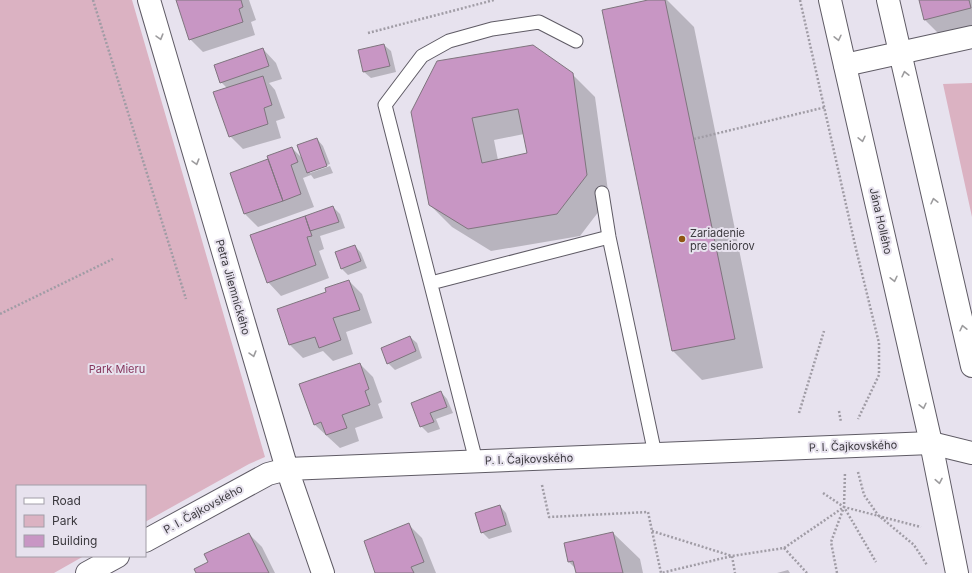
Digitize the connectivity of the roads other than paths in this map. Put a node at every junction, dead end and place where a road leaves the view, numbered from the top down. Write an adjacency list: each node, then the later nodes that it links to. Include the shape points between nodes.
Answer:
1 (149, 0): 16 (street, Petra Jilemnického, one-way to 16)
2 (830, 0): 7 (street, Jána Hollého, one-way to 7)
3 (888, 0): 6 (street)
4 (972, 36): 6 (street)
5 (576, 41): 10 (lane, via 539,22 492,29 449,41 422,56 385,105)
6 (901, 54): 7 (street); 11 (street, one-way to 6)
7 (845, 65): 12 (street, Jána Hollého, one-way to 12)
8 (602, 193): 9 (lane)
9 (609, 237): 10 (lane); 14 (lane)
10 (431, 282): 15 (lane)
11 (972, 366)
12 (931, 443): 13 (street); 14 (street, P. I. Čajkovského); 21 (street, Jána Hollého, one-way to 21)
13 (972, 453)
14 (655, 454): 15 (street, P. I. Čajkovského)
15 (476, 461): 16 (street, P. I. Čajkovského)
16 (287, 469): 17 (street, P. I. Čajkovského, via 268,474); 20 (street, Petra Jilemnického)
17 (146, 540)
18 (116, 557): 19 (street)
19 (87, 573)
20 (323, 573)
21 (958, 573)

